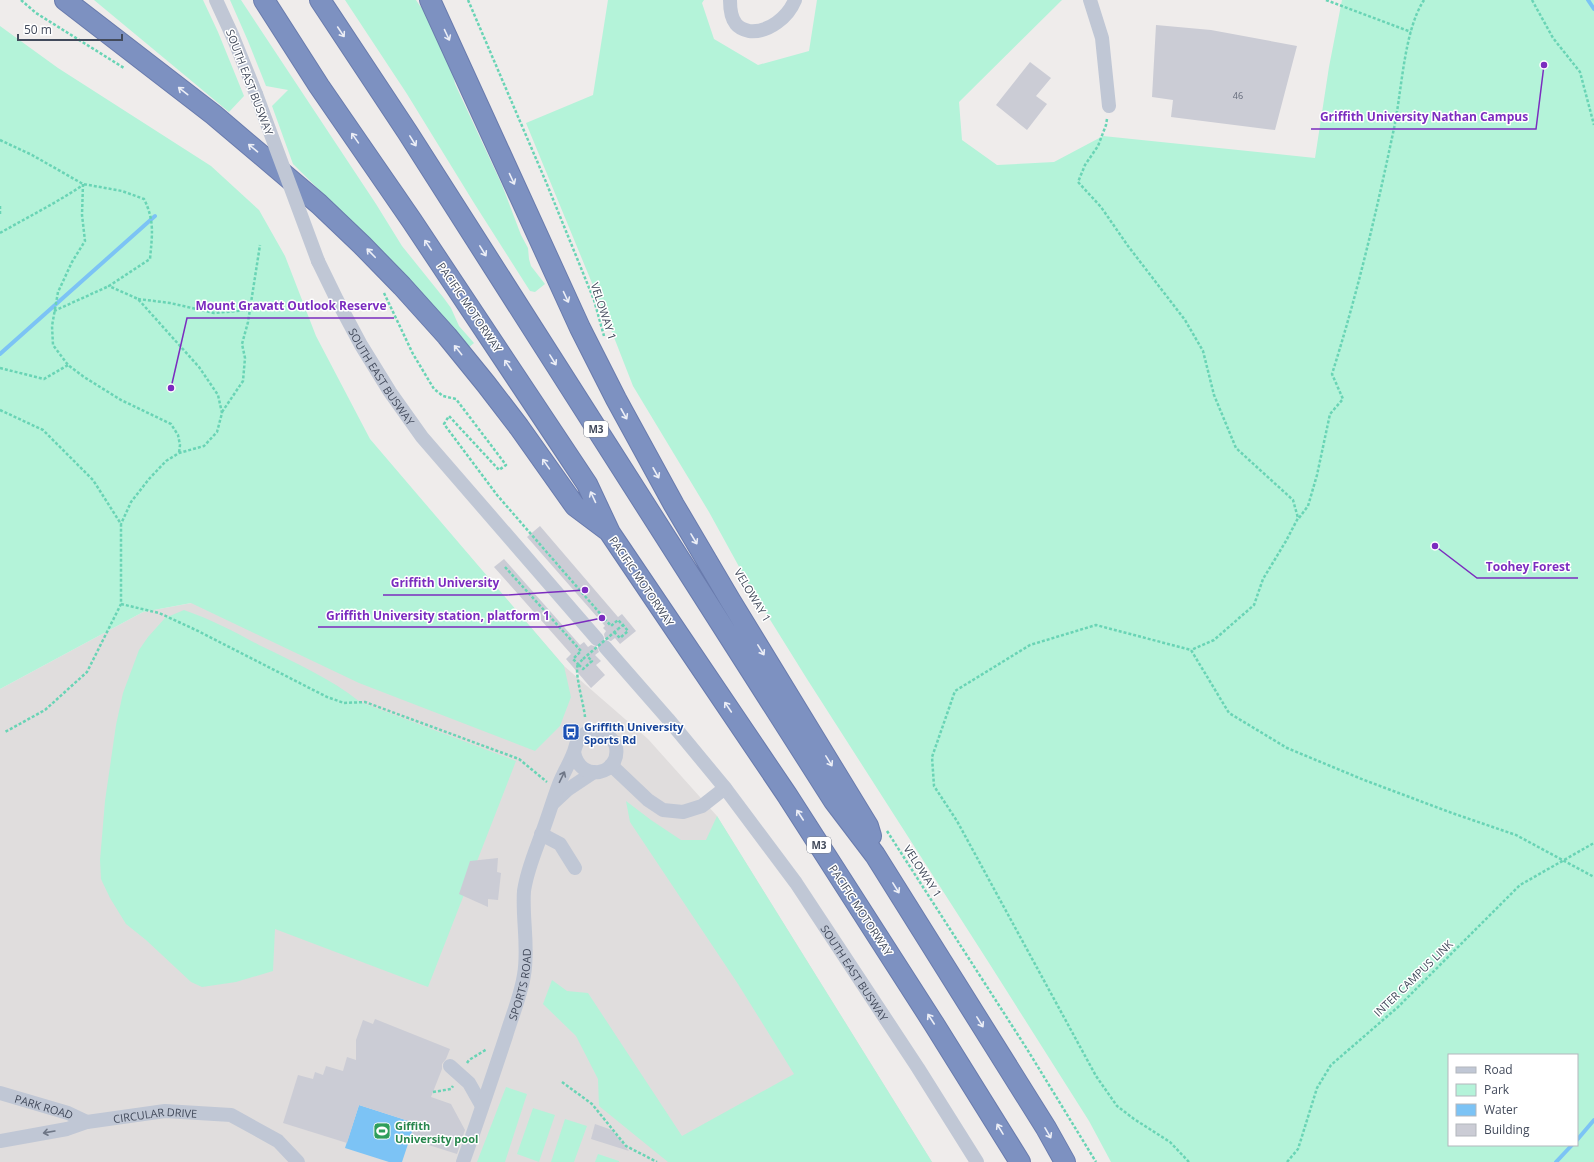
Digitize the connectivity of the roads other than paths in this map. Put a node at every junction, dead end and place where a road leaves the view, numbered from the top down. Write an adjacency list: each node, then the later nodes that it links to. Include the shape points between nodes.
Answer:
1 (65, 0): 10 (highway, one-way to 1, via 575,506 519,427 447,336 362,244 214,115)
2 (216, 0): 14 (street, SOUTH EAST BUSWAY, bridge, via 234,37 318,261 336,300 390,392 422,437)
3 (264, 0): 10 (highway, PACIFIC MOTORWAY / M3, one-way to 3, via 587,484)
4 (320, 0): 17 (highway, M3, one-way to 17, via 408,133 834,800)
5 (430, 0): 17 (highway, one-way to 17, via 580,328 616,399 682,519 868,826)
6 (730, 0): 7 (street, via 736,24 744,30 756,32 778,22 792,8)
7 (795, 0)
8 (1090, 0): 9 (street, via 1102,38)
9 (1109, 106)
10 (610, 533): 27 (highway, PACIFIC MOTORWAY / M3, one-way to 10, via 787,795)
11 (574, 752): 12 (street, SPORTS ROAD, via 575,745 583,735 602,732 613,740 616,746 615,760); 13 (street, via 578,764); 15 (street, SPORTS ROAD, one-way to 11)
12 (611, 765): 13 (street, SPORTS ROAD, via 600,772); 14 (street, via 648,800 663,810 683,812 702,806)
13 (594, 772): 15 (street, SPORTS ROAD)
14 (725, 788): 26 (street, SOUTH EAST BUSWAY, via 796,883)
15 (552, 803): 16 (street, SPORTS ROAD)
16 (541, 834): 18 (street, via 560,844); 21 (street, SPORTS ROAD, via 524,889 527,940 524,975)
17 (875, 855): 28 (highway, M3, one-way to 28)
18 (575, 868)
19 (450, 1066): 21 (street, via 469,1083)
20 (0, 1093): 22 (street, PARK ROAD, via 68,1113)
21 (482, 1106): 25 (street, SPORTS ROAD)
22 (87, 1122): 23 (street, CIRCULAR DRIVE, one-way to 23, via 67,1129); 24 (street, CIRCULAR DRIVE, via 165,1111 231,1115 278,1141)
23 (0, 1141)
24 (298, 1162)
25 (463, 1162)
26 (977, 1162)
27 (1020, 1162)
28 (1065, 1162)

